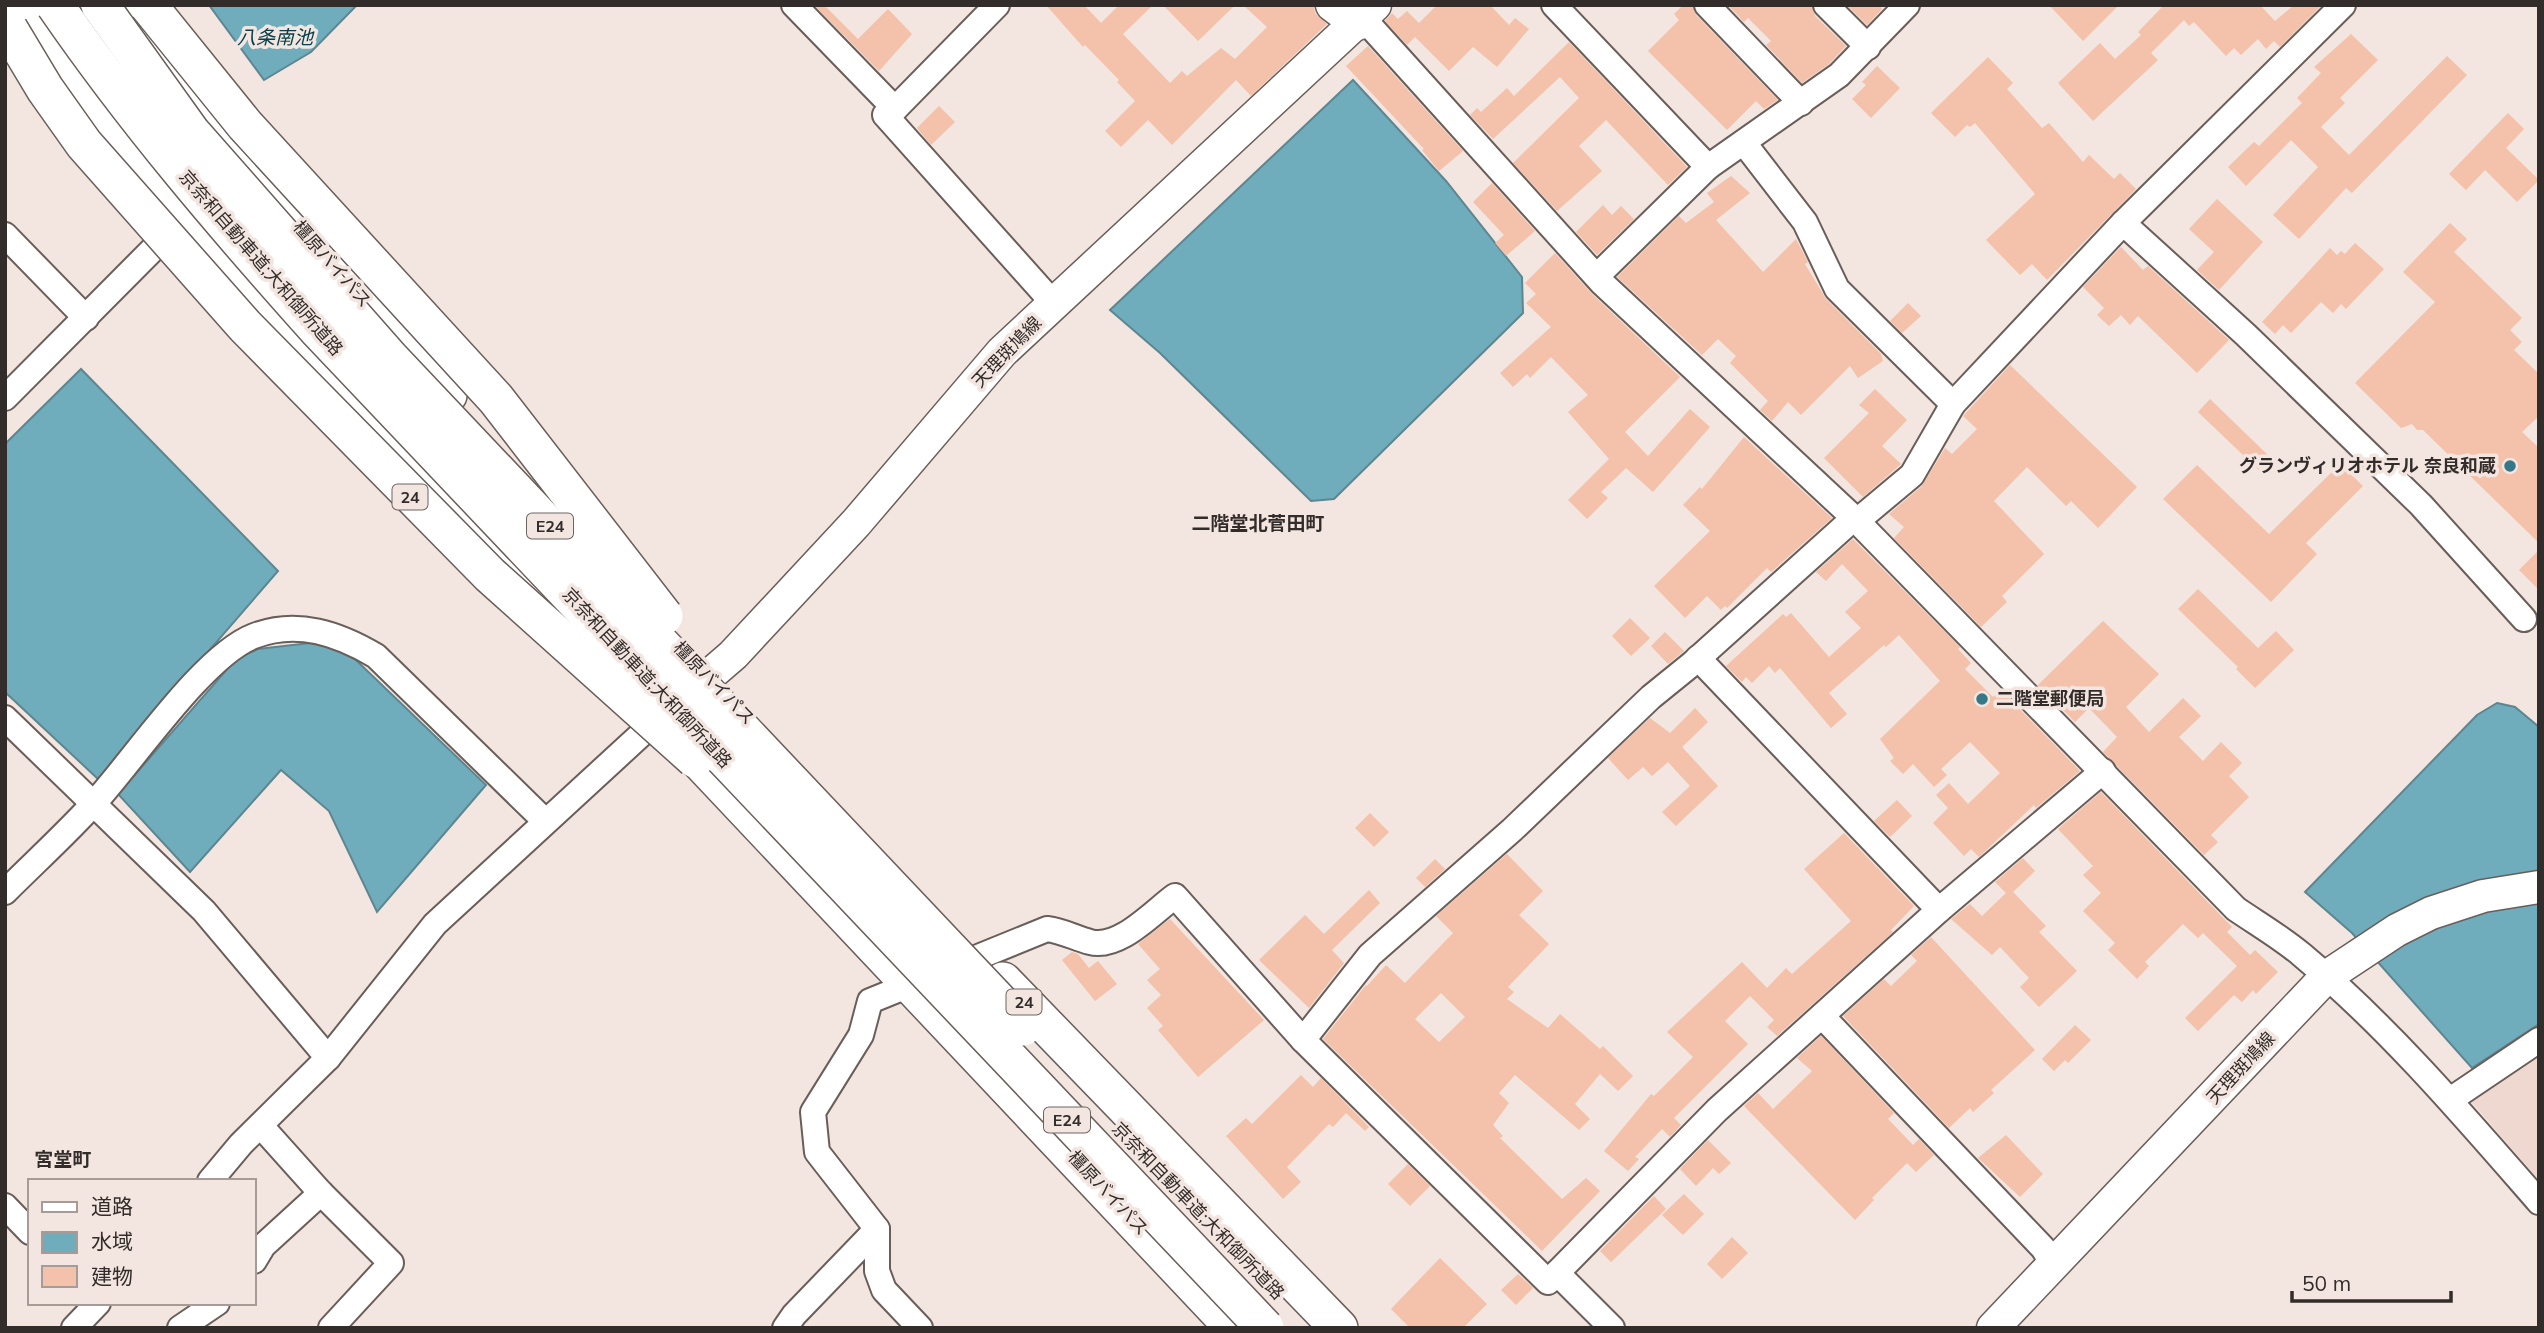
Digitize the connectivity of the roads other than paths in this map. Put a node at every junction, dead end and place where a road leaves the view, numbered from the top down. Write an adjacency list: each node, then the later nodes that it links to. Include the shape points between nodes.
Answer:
1 (55, 5): 41 (highway, 京奈和自動車道;大和御所道路 / E24, bridge, via 167,156 309,319)
2 (100, 5): 46 (highway, 京奈和自動車道;大和御所道路 / E24, bridge, via 191,132 390,358)
3 (125, 5): 19 (highway, 橿原バイパス / 24, via 159,54)
4 (148, 5): 46 (highway, 24, bridge, via 245,125 496,399 691,652)
5 (794, 5): 17 (street)
6 (997, 5): 17 (street)
7 (1332, 5): 13 (main road)
8 (1554, 5): 20 (street)
9 (1707, 5): 16 (street)
10 (1826, 5): 15 (street)
11 (1907, 5): 15 (street)
12 (2343, 5): 22 (street)
13 (1366, 14): 24 (street, via 1371,28); 25 (main road, 天理斑鳩線)
14 (12, 19): 21 (highway, 橿原バイパス / 24, via 80,90); 41 (highway, 24, bridge, via 45,89 84,145 245,326 415,502 594,671)
15 (1868, 47): 16 (street)
16 (1801, 103): 18 (street)
17 (895, 109): 25 (street, via 886,115)
18 (1744, 144): 20 (street); 28 (street, via 1804,222 1837,289)
19 (254, 147): 21 (street); 32 (highway, 橿原バイパス / 24, via 491,444)
20 (1708, 167): 24 (street)
21 (186, 217): 26 (street); 34 (highway, 橿原バイパス / 24)
22 (2123, 223): 28 (street); 30 (street, via 2421,505)
23 (5, 235): 26 (street)
24 (1597, 276): 29 (street)
25 (1054, 304): 32 (main road, 天理斑鳩線, via 1002,352 856,523)
26 (86, 318): 27 (street)
27 (5, 398)
28 (1953, 404): 29 (street, via 1912,475)
29 (1855, 520): 31 (street); 35 (street)
30 (2524, 619)
31 (1698, 658): 40 (street); 47 (street, via 1370,955)
32 (708, 678): 34 (main road, 天理斑鳩線); 42 (highway, 橿原バイパス / 24)
33 (5, 718): 36 (street)
34 (659, 718): 37 (street); 44 (highway, 橿原バイパス / 24)
35 (2103, 771): 40 (street); 43 (street, via 2236,909 2301,954)
36 (95, 802): 37 (street, via 219,655 254,636 293,628 344,637 376,656); 39 (street); 49 (street, via 204,911)
37 (545, 821): 49 (street, via 435,924)
38 (2539, 887): 43 (main road, 天理斑鳩線, via 2483,896 2431,913)
39 (5, 892)
40 (1939, 911): 45 (street)
41 (869, 912): 67 (highway, 京奈和自動車道;大和御所道路 / E24, bridge)
42 (981, 957): 44 (street); 47 (street, via 1047,929 1092,943 1112,942 1175,896); 69 (highway, 橿原バイパス / 24)
43 (2326, 978): 50 (street); 59 (main road, 天理斑鳩線)
44 (911, 982): 56 (street, via 870,1001 861,1035 813,1112 817,1152); 66 (highway, 橿原バイパス / 24)
45 (1822, 1016): 59 (street, via 2043,1248); 60 (street, via 1717,1110)
46 (1023, 1027): 68 (highway, 京奈和自動車道;大和御所道路 / E24)
47 (1303, 1040): 60 (street, via 1548,1282)
48 (2539, 1040): 50 (street)
49 (328, 1058): 51 (street)
50 (2450, 1100): 54 (street)
51 (261, 1126): 52 (street); 53 (street)
52 (212, 1179)
53 (321, 1193): 58 (street); 63 (street, via 391,1263)
54 (2539, 1202)
55 (5, 1206): 57 (street)
56 (877, 1229): 64 (street); 65 (street, via 877,1271 884,1290)
57 (28, 1230)
58 (256, 1258)
59 (2054, 1266): 71 (main road, 天理斑鳩線)
60 (1557, 1273): 70 (street)
61 (214, 1305): 62 (street)
62 (180, 1328)
63 (331, 1328)
64 (785, 1328)
65 (920, 1328)
66 (1234, 1328)
67 (1265, 1328)
68 (1310, 1328)
69 (1339, 1328)
70 (1612, 1328)
71 (1993, 1328)

